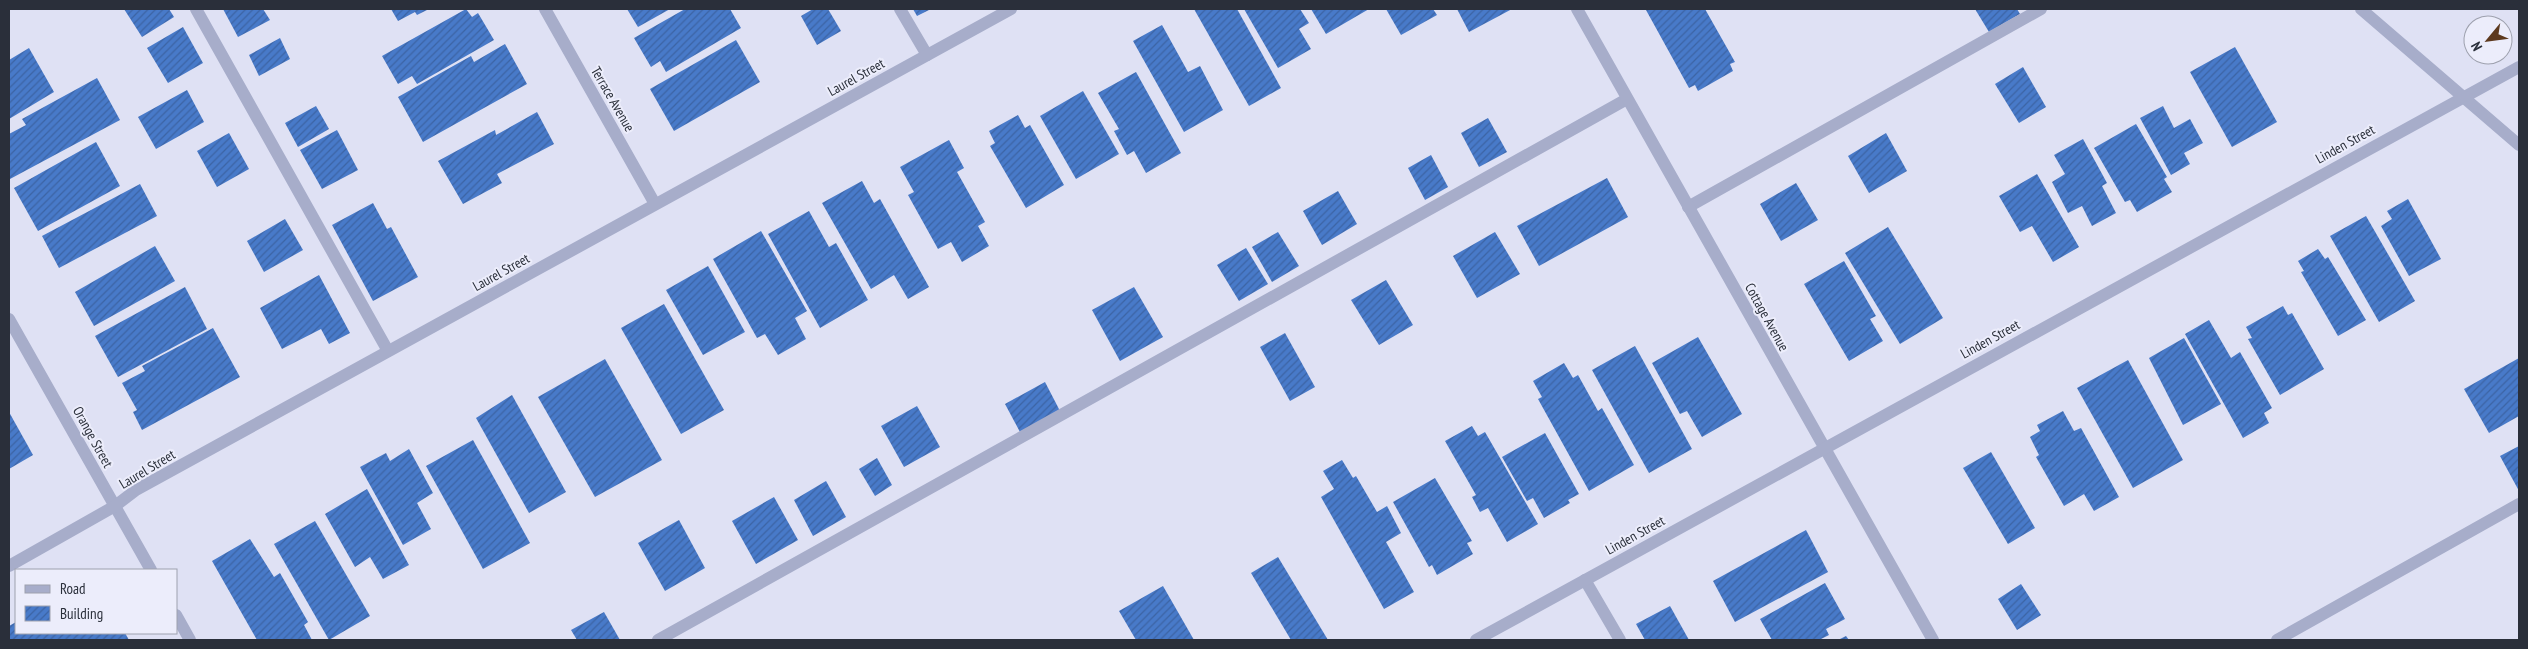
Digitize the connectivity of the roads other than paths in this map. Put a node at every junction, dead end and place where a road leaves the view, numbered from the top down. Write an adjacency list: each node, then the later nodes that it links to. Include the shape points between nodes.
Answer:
1 (196, 9): 16 (street)
2 (545, 9): 13 (street, Terrace Avenue)
3 (900, 9): 8 (street)
4 (1011, 9): 8 (street, Laurel Street)
5 (1577, 9): 11 (street, Cottage Avenue)
6 (2041, 9): 14 (street)
7 (2360, 9): 10 (street)
8 (927, 55): 13 (street, Laurel Street)
9 (2519, 67): 10 (street, Linden Street)
10 (2465, 96): 12 (street); 17 (street, Linden Street)
11 (1627, 99): 14 (street, Cottage Avenue); 25 (street)
12 (2519, 145)
13 (655, 204): 16 (street, Laurel Street)
14 (1688, 207): 17 (street, Cottage Avenue)
15 (9, 319): 19 (street, Orange Street)
16 (388, 351): 19 (street, Laurel Street, via 136,490)
17 (1824, 448): 22 (street, Linden Street); 28 (street, Cottage Avenue)
18 (2519, 504): 29 (street)
19 (115, 506): 20 (street, Laurel Street); 21 (street, Orange Street)
20 (9, 566)
21 (150, 569)
22 (1585, 580): 26 (street, Linden Street); 27 (street)
23 (178, 619): 24 (street)
24 (190, 640)
25 (658, 640)
26 (1476, 640)
27 (1620, 640)
28 (1933, 640)
29 (2276, 640)

